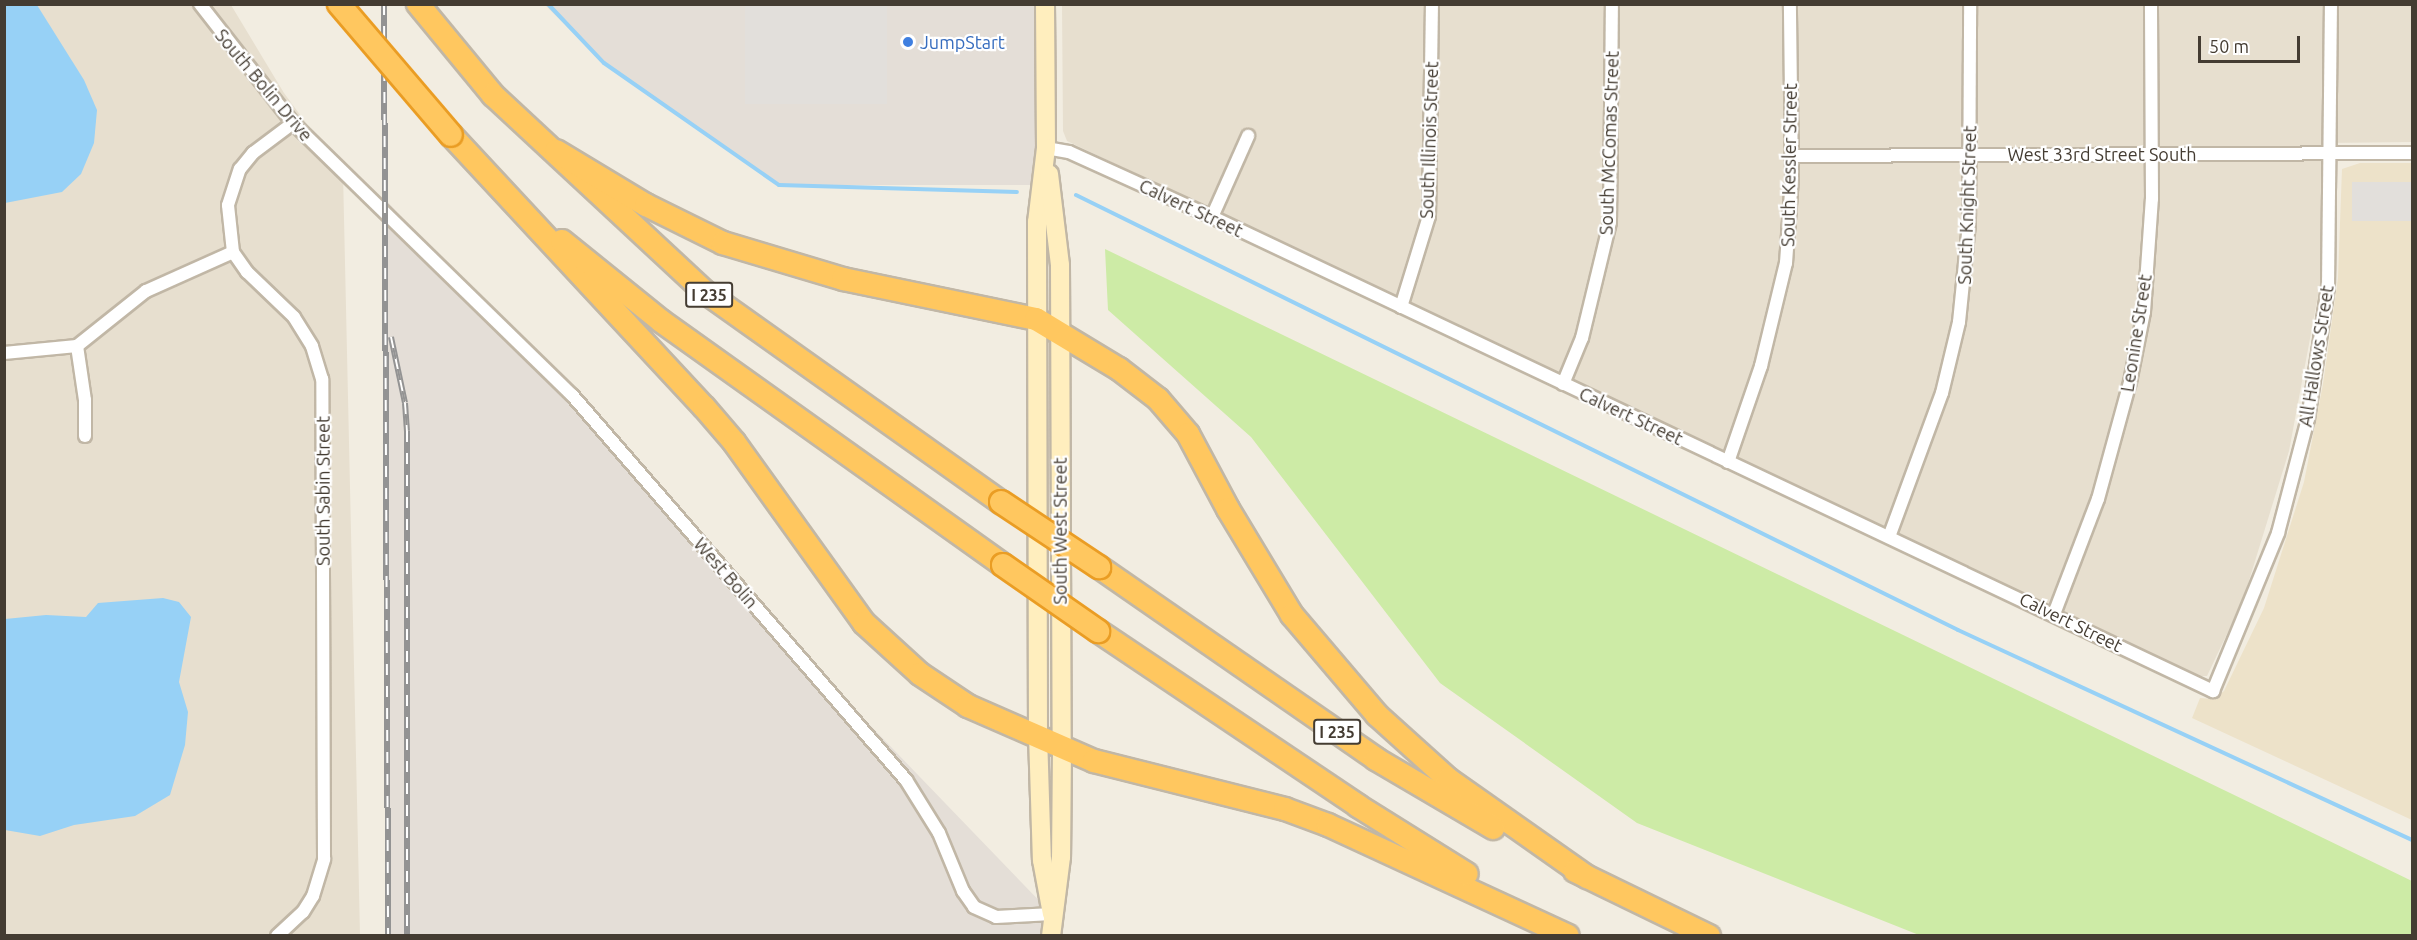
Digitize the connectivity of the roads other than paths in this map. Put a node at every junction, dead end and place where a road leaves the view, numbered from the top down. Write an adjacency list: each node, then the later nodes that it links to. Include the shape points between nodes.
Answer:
1 (200, 4): 11 (street, South Bolin Drive)
2 (339, 4): 20 (highway, I 235, bridge)
3 (418, 4): 14 (highway, I 235, via 493,95)
4 (1045, 4): 13 (street, South West Street)
5 (1432, 4): 24 (street, South Illinois Street, via 1430,208 1421,251)
6 (1612, 4): 29 (street, South McComas Street, via 1610,222 1582,338)
7 (1790, 4): 19 (street, South Kessler Street)
8 (1970, 4): 18 (street, South Knight Street)
9 (2151, 4): 17 (street, Leonine Street)
10 (2331, 4): 15 (street, All Hallows Street)
11 (293, 123): 21 (street, South Bolin Drive); 23 (street, via 253,153 234,179 228,205)
12 (1248, 136): 22 (street)
13 (1046, 148): 22 (street, Calvert Street, via 1069,152); 25 (street, South West Street, via 1037,222); 26 (street, South West Street, via 1060,265)
14 (556, 151): 25 (highway, via 693,230 760,257 853,281); 37 (highway, I 235, bridge, via 705,292 1000,502 1376,759 1468,815)
15 (2331, 153): 16 (street, West 33rd Street South); 17 (street, West 33rd Street South); 34 (street, All Hallows Street, via 2328,287 2307,425 2278,533)
16 (2412, 153)
17 (2152, 154): 18 (street, West 33rd Street South); 33 (street, Leonine Street, via 2145,302 2134,364 2098,499)
18 (1971, 155): 19 (street, West 33rd Street South); 32 (street, South Knight Street, via 1968,266 1955,348)
19 (1791, 156): 31 (street, South Kessler Street, via 1790,232 1779,302)
20 (512, 200): 35 (highway, via 734,442 864,623 920,674 968,706); 42 (highway, I 235, bridge, via 661,321 1098,631 1358,806 1479,881)
21 (385, 210): 38 (street, West Bolin, via 572,394 906,780 939,833 963,891 975,907 996,917)
22 (1212, 217): 24 (street, Calvert Street)
23 (233, 252): 27 (street, via 137,296); 39 (street, South Sabin Street, via 247,272 294,317 312,346 322,379 324,859 313,896 303,912)
24 (1401, 307): 29 (street, Calvert Street)
25 (1036, 319): 26 (highway); 35 (street, South West Street)
26 (1059, 332): 36 (street, South West Street); 37 (highway, via 1140,385 1188,434 1292,615 1377,715 1448,779)
27 (77, 346): 28 (street); 30 (street, via 85,400)
28 (4, 353)
29 (1563, 384): 31 (street, Calvert Street)
30 (85, 436)
31 (1728, 462): 32 (street, Calvert Street)
32 (1889, 537): 33 (street, Calvert Street)
33 (2054, 614): 34 (street, Calvert Street)
34 (2213, 691)
35 (1038, 735): 36 (highway); 38 (street, South West Street, via 1042,860)
36 (1062, 748): 38 (street, South West Street, via 1061,857); 41 (highway, via 1094,761 1285,809 1328,825)
37 (1587, 878): 43 (highway, I 235)
38 (1052, 914): 40 (street, South West Street)
39 (277, 936)
40 (1051, 936)
41 (1568, 936)
42 (1583, 936)
43 (1709, 936)

